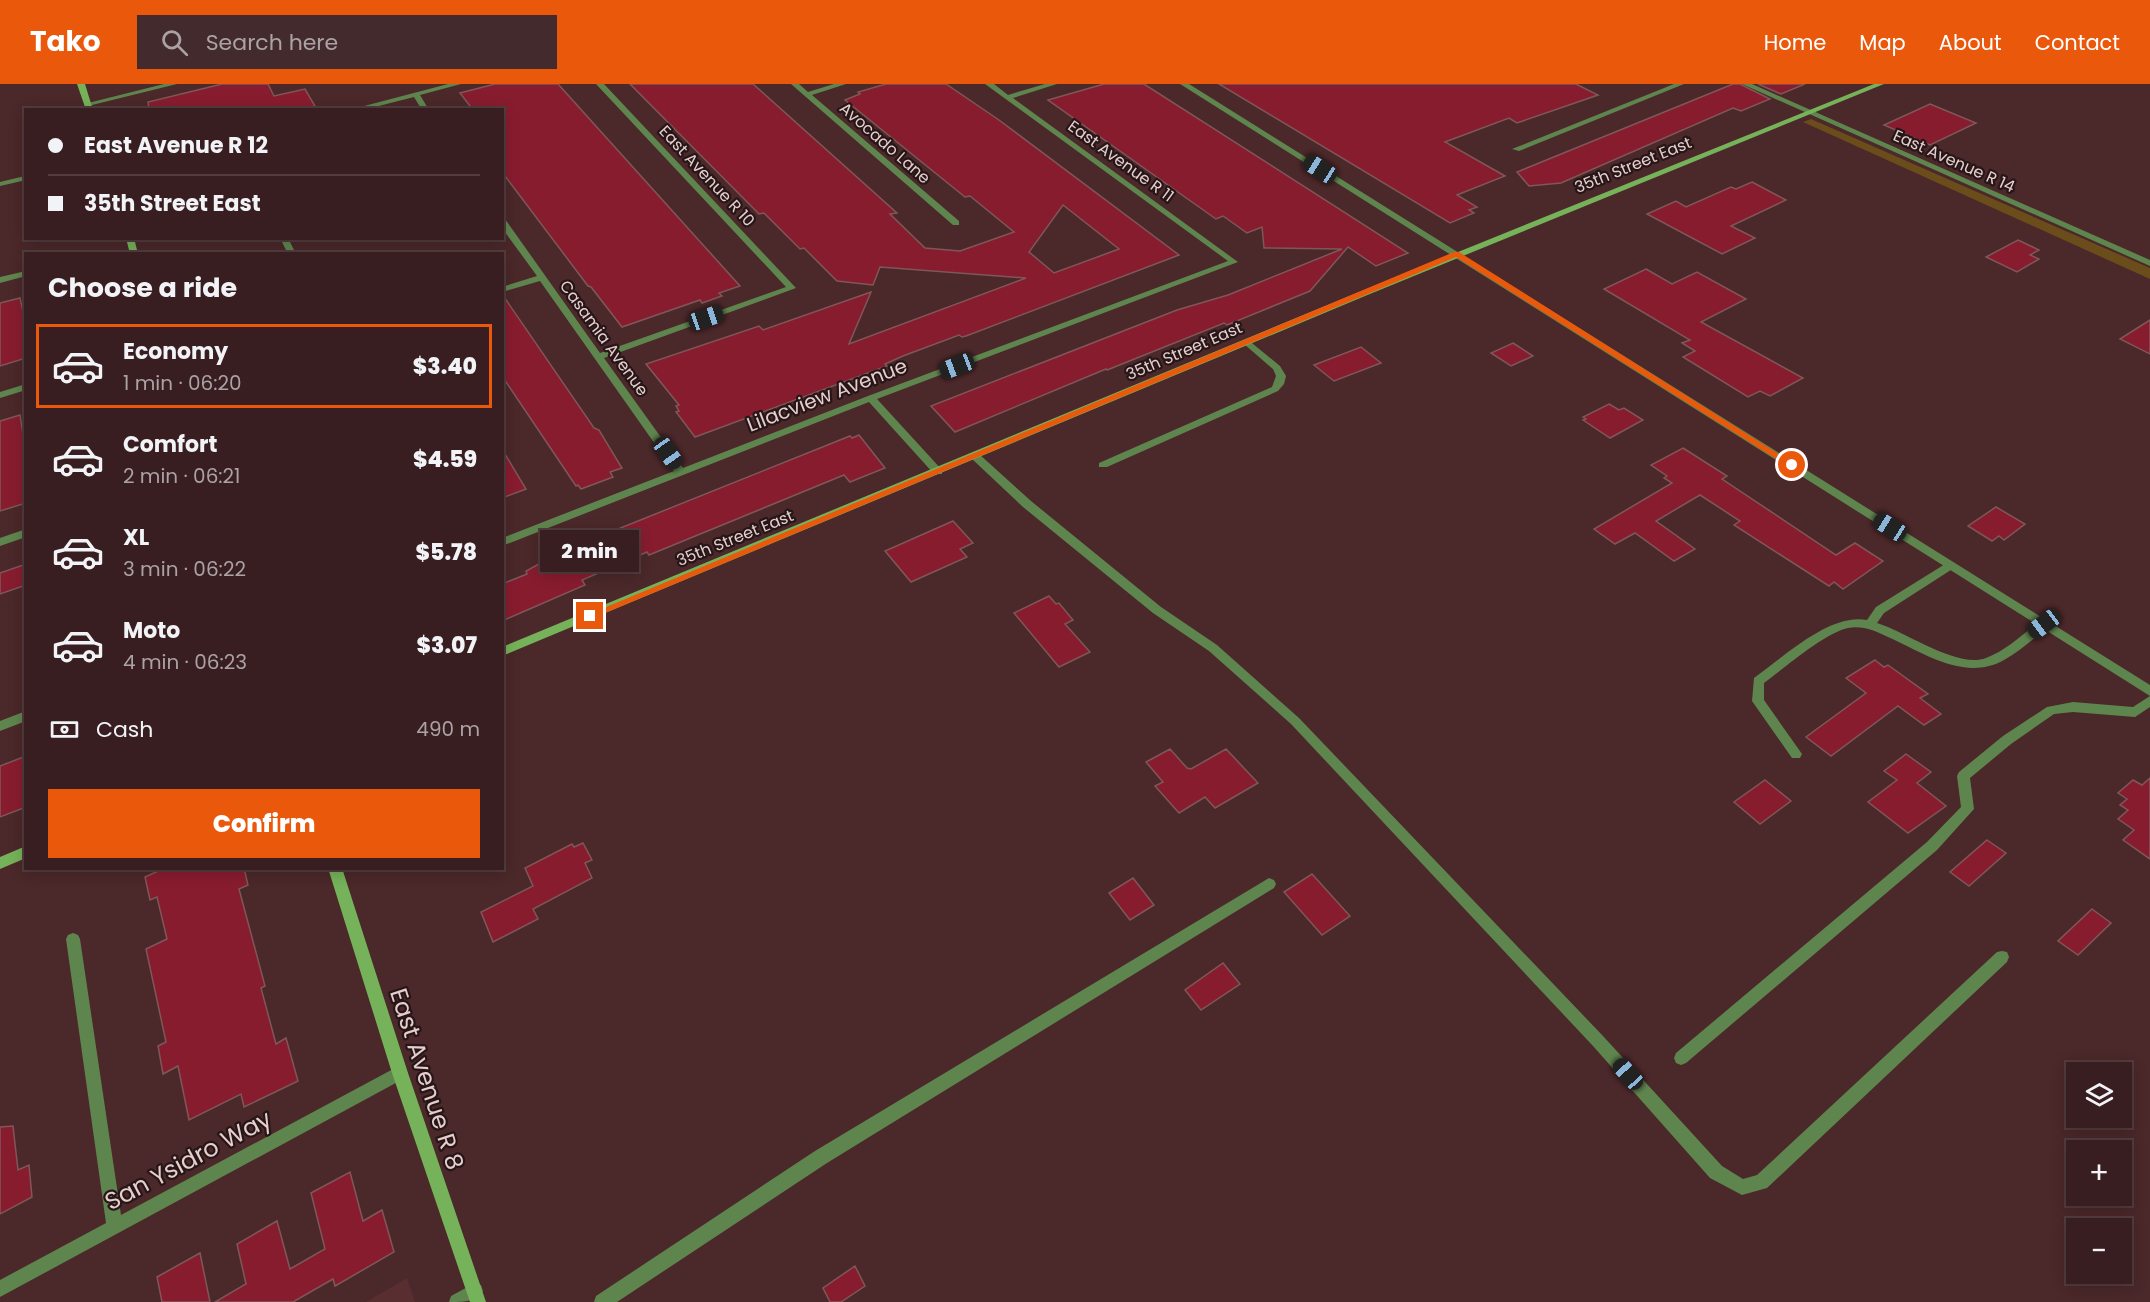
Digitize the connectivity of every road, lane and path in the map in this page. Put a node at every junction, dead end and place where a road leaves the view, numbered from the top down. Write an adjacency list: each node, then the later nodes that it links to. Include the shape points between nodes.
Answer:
1 (81, 84): 16 (street)
2 (173, 84): 16 (street)
3 (457, 84): 13 (street)
4 (600, 84): 33 (street, East Avenue R 10, via 792,288)
5 (795, 84): 14 (street, Avocado Lane)
6 (842, 84): 14 (street)
7 (989, 84): 15 (street, East Avenue R 11)
8 (1053, 84): 15 (street)
9 (1184, 84): 25 (street)
10 (1680, 84): 20 (street)
11 (1746, 84): 19 (street, East Avenue R 14)
12 (1880, 84): 19 (street, 35th Street East)
13 (416, 94): 17 (street); 18 (street)
14 (807, 94): 23 (street, Avocado Lane)
15 (1008, 98): 26 (street, East Avenue R 11)
16 (89, 107)
17 (359, 108)
18 (425, 108)
19 (1807, 112): 25 (street, 35th Street East); 27 (street, East Avenue R 14)
20 (1516, 149)
21 (24, 178): 22 (street)
22 (0, 184)
23 (956, 222)
24 (504, 224): 29 (street, Casamia Avenue)
25 (1457, 254): 32 (street, 35th Street East); 44 (street)
26 (1234, 262): 36 (street, Lilacview Avenue)
27 (2150, 263)
28 (24, 274): 30 (street)
29 (541, 278): 31 (street); 33 (street, Casamia Avenue)
30 (0, 280)
31 (504, 289)
32 (1247, 342): 37 (street, 35th Street East); 38 (street, via 1277,368 1281,376 1275,389)
33 (600, 356): 39 (street, Casamia Avenue)
34 (24, 388): 35 (street)
35 (0, 395)
36 (872, 398): 39 (street, Lilacview Avenue); 40 (street)
37 (975, 456): 40 (street, 35th Street East); 58 (street, via 1027,504 1148,602 1213,648 1295,722 1541,980 1716,1172 1742,1187 1761,1182)
38 (1103, 465)
39 (681, 472): 42 (street, Lilacview Avenue)
40 (938, 472): 47 (street, 35th Street East)
41 (24, 534): 43 (street)
42 (504, 541)
43 (0, 542)
44 (1950, 565): 45 (street); 46 (street, via 1880,610)
45 (2044, 624): 46 (street, via 1991,661 1979,665 1950,659); 48 (street)
46 (1870, 625): 52 (street, via 1850,623 1835,628 1758,681 1758,701)
47 (504, 651)
48 (2150, 691)
49 (2150, 701): 59 (street, via 2135,712 2073,707 2051,710 2007,740 1963,776 1968,809 1932,846)
50 (24, 717): 51 (street)
51 (0, 726)
52 (1796, 754)
53 (24, 853): 54 (street)
54 (0, 863)
55 (336, 870): 60 (street, East Avenue R 8)
56 (1269, 884): 65 (street, via 821,1157)
57 (73, 939): 61 (street)
58 (2002, 957)
59 (1682, 1058)
60 (400, 1073): 61 (street, San Ysidro Way); 63 (street, East Avenue R 8)
61 (115, 1226): 62 (street, San Ysidro Way)
62 (0, 1288)
63 (477, 1297): 64 (street)
64 (457, 1302)
65 (602, 1302)

